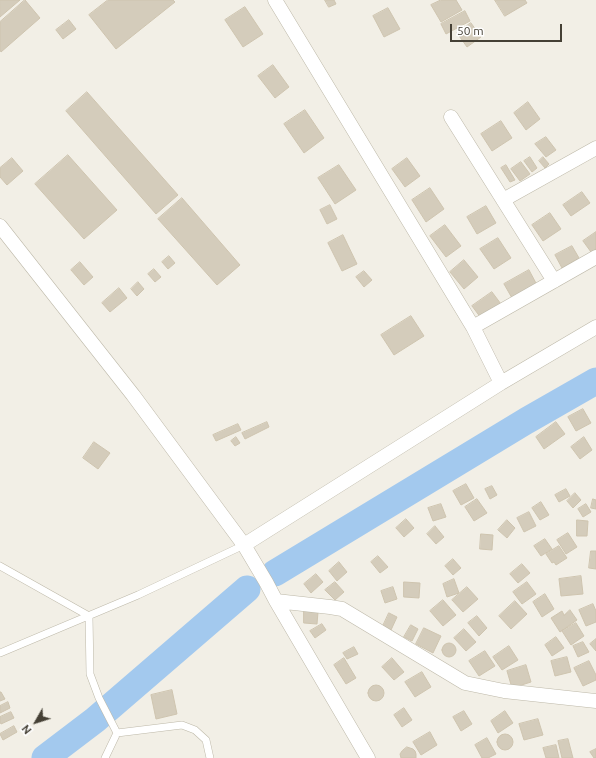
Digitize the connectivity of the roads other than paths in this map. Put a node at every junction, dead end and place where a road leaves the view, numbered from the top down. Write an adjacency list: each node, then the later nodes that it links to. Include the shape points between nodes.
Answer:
1 (275, 0): 8 (street)
2 (451, 117): 4 (street)
3 (596, 148): 4 (street)
4 (502, 200): 7 (street)
5 (0, 226): 11 (street, via 133,395)
6 (596, 258): 7 (street)
7 (554, 281): 8 (street)
8 (473, 327): 10 (street)
9 (596, 328): 10 (street)
10 (501, 383): 11 (street)
11 (244, 544): 13 (street); 14 (lane)
12 (0, 566): 14 (lane)
13 (276, 601): 16 (street, via 342,609 465,683 504,691); 20 (street)
14 (89, 616): 15 (lane); 17 (lane, via 90,674)
15 (0, 653)
16 (596, 702)
17 (117, 733): 18 (lane); 19 (lane, via 182,725 195,730 206,740)
18 (105, 758)
19 (210, 758)
20 (368, 758)

